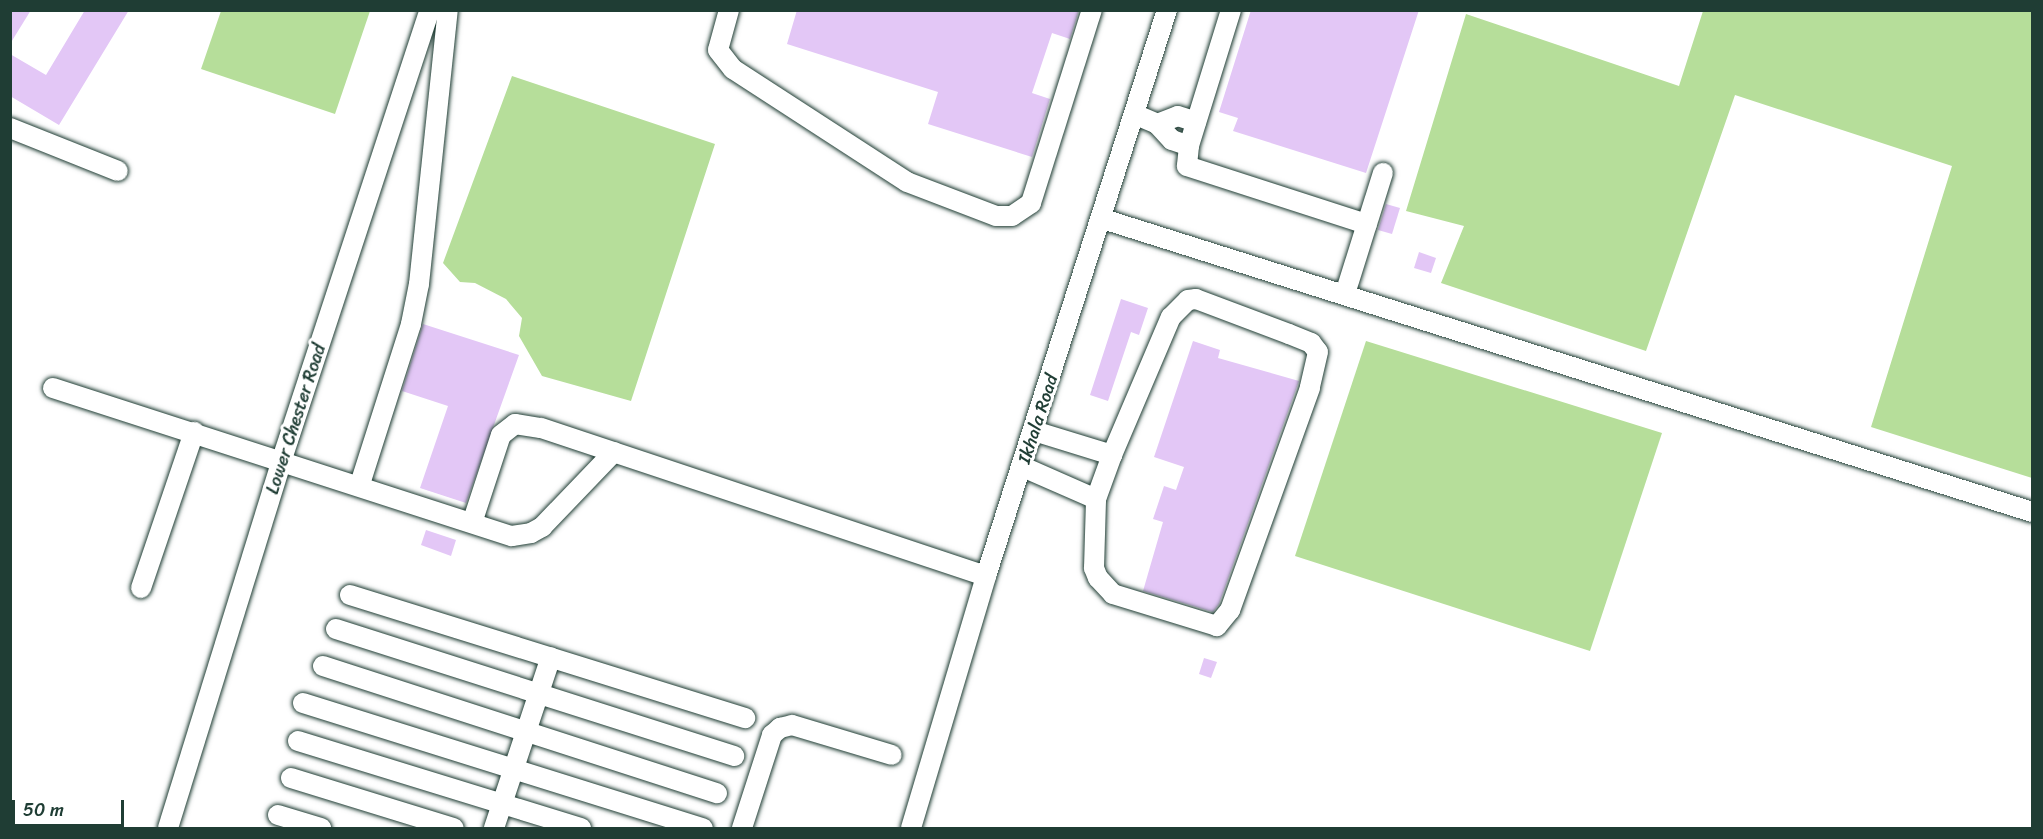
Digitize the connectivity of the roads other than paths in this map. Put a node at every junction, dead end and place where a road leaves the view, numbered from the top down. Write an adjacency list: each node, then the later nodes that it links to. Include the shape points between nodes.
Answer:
1 (430, 10): 22 (street, Lower Chester Road)
2 (448, 10): 24 (street, via 419,284 408,334)
3 (729, 10): 4 (street, via 718,50 733,69 907,182 996,216 1012,216 1031,202)
4 (1092, 10)
5 (1167, 10): 7 (street, Ikhala Road)
6 (1231, 10): 8 (street)
7 (1134, 114): 9 (street); 14 (street, Ikhala Road)
8 (1196, 122): 9 (street, via 1178,116); 11 (street)
9 (1157, 124): 11 (street, via 1172,140)
10 (10, 128): 12 (street)
11 (1189, 146): 15 (street, via 1186,163 1192,169)
12 (118, 171)
13 (1383, 173): 15 (street)
14 (1104, 219): 16 (street); 18 (street, Ikhala Road)
15 (1367, 224): 16 (street)
16 (1345, 294): 26 (street)
17 (53, 388): 19 (street)
18 (1035, 431): 21 (street); 23 (street, Ikhala Road)
19 (194, 432): 22 (street); 29 (street)
20 (614, 452): 27 (street, via 531,533 512,536); 27 (street, via 541,428 515,424 501,435); 28 (street)
21 (1112, 455): 25 (street); 25 (street, via 1171,317 1188,300 1196,299 1289,334 1311,343 1318,352 1310,388 1230,610 1217,626 1105,588 1094,568)
22 (282, 459): 24 (street); 46 (street, Lower Chester Road)
23 (1023, 467): 25 (street); 28 (street, Ikhala Road)
24 (360, 484): 27 (street)
25 (1096, 499)
26 (2032, 512)
27 (473, 520)
28 (986, 576): 53 (street, Ikhala Road)
29 (141, 588)
30 (350, 595): 32 (street)
31 (336, 628): 34 (street)
32 (551, 657): 34 (street); 36 (street)
33 (323, 666): 37 (street)
34 (540, 693): 37 (street); 40 (street)
35 (303, 703): 41 (street)
36 (745, 718)
37 (525, 731): 41 (street); 43 (street)
38 (298, 741): 44 (street)
39 (892, 755): 52 (street, via 792,725 780,728 772,735)
40 (734, 756)
41 (514, 768): 44 (street); 51 (street)
42 (291, 778): 48 (street)
43 (717, 793)
44 (502, 803): 49 (street); 50 (street)
45 (278, 815): 47 (street)
46 (168, 828)
47 (321, 828)
48 (454, 828)
49 (494, 828)
50 (581, 828)
51 (703, 828)
52 (742, 828)
53 (911, 828)

